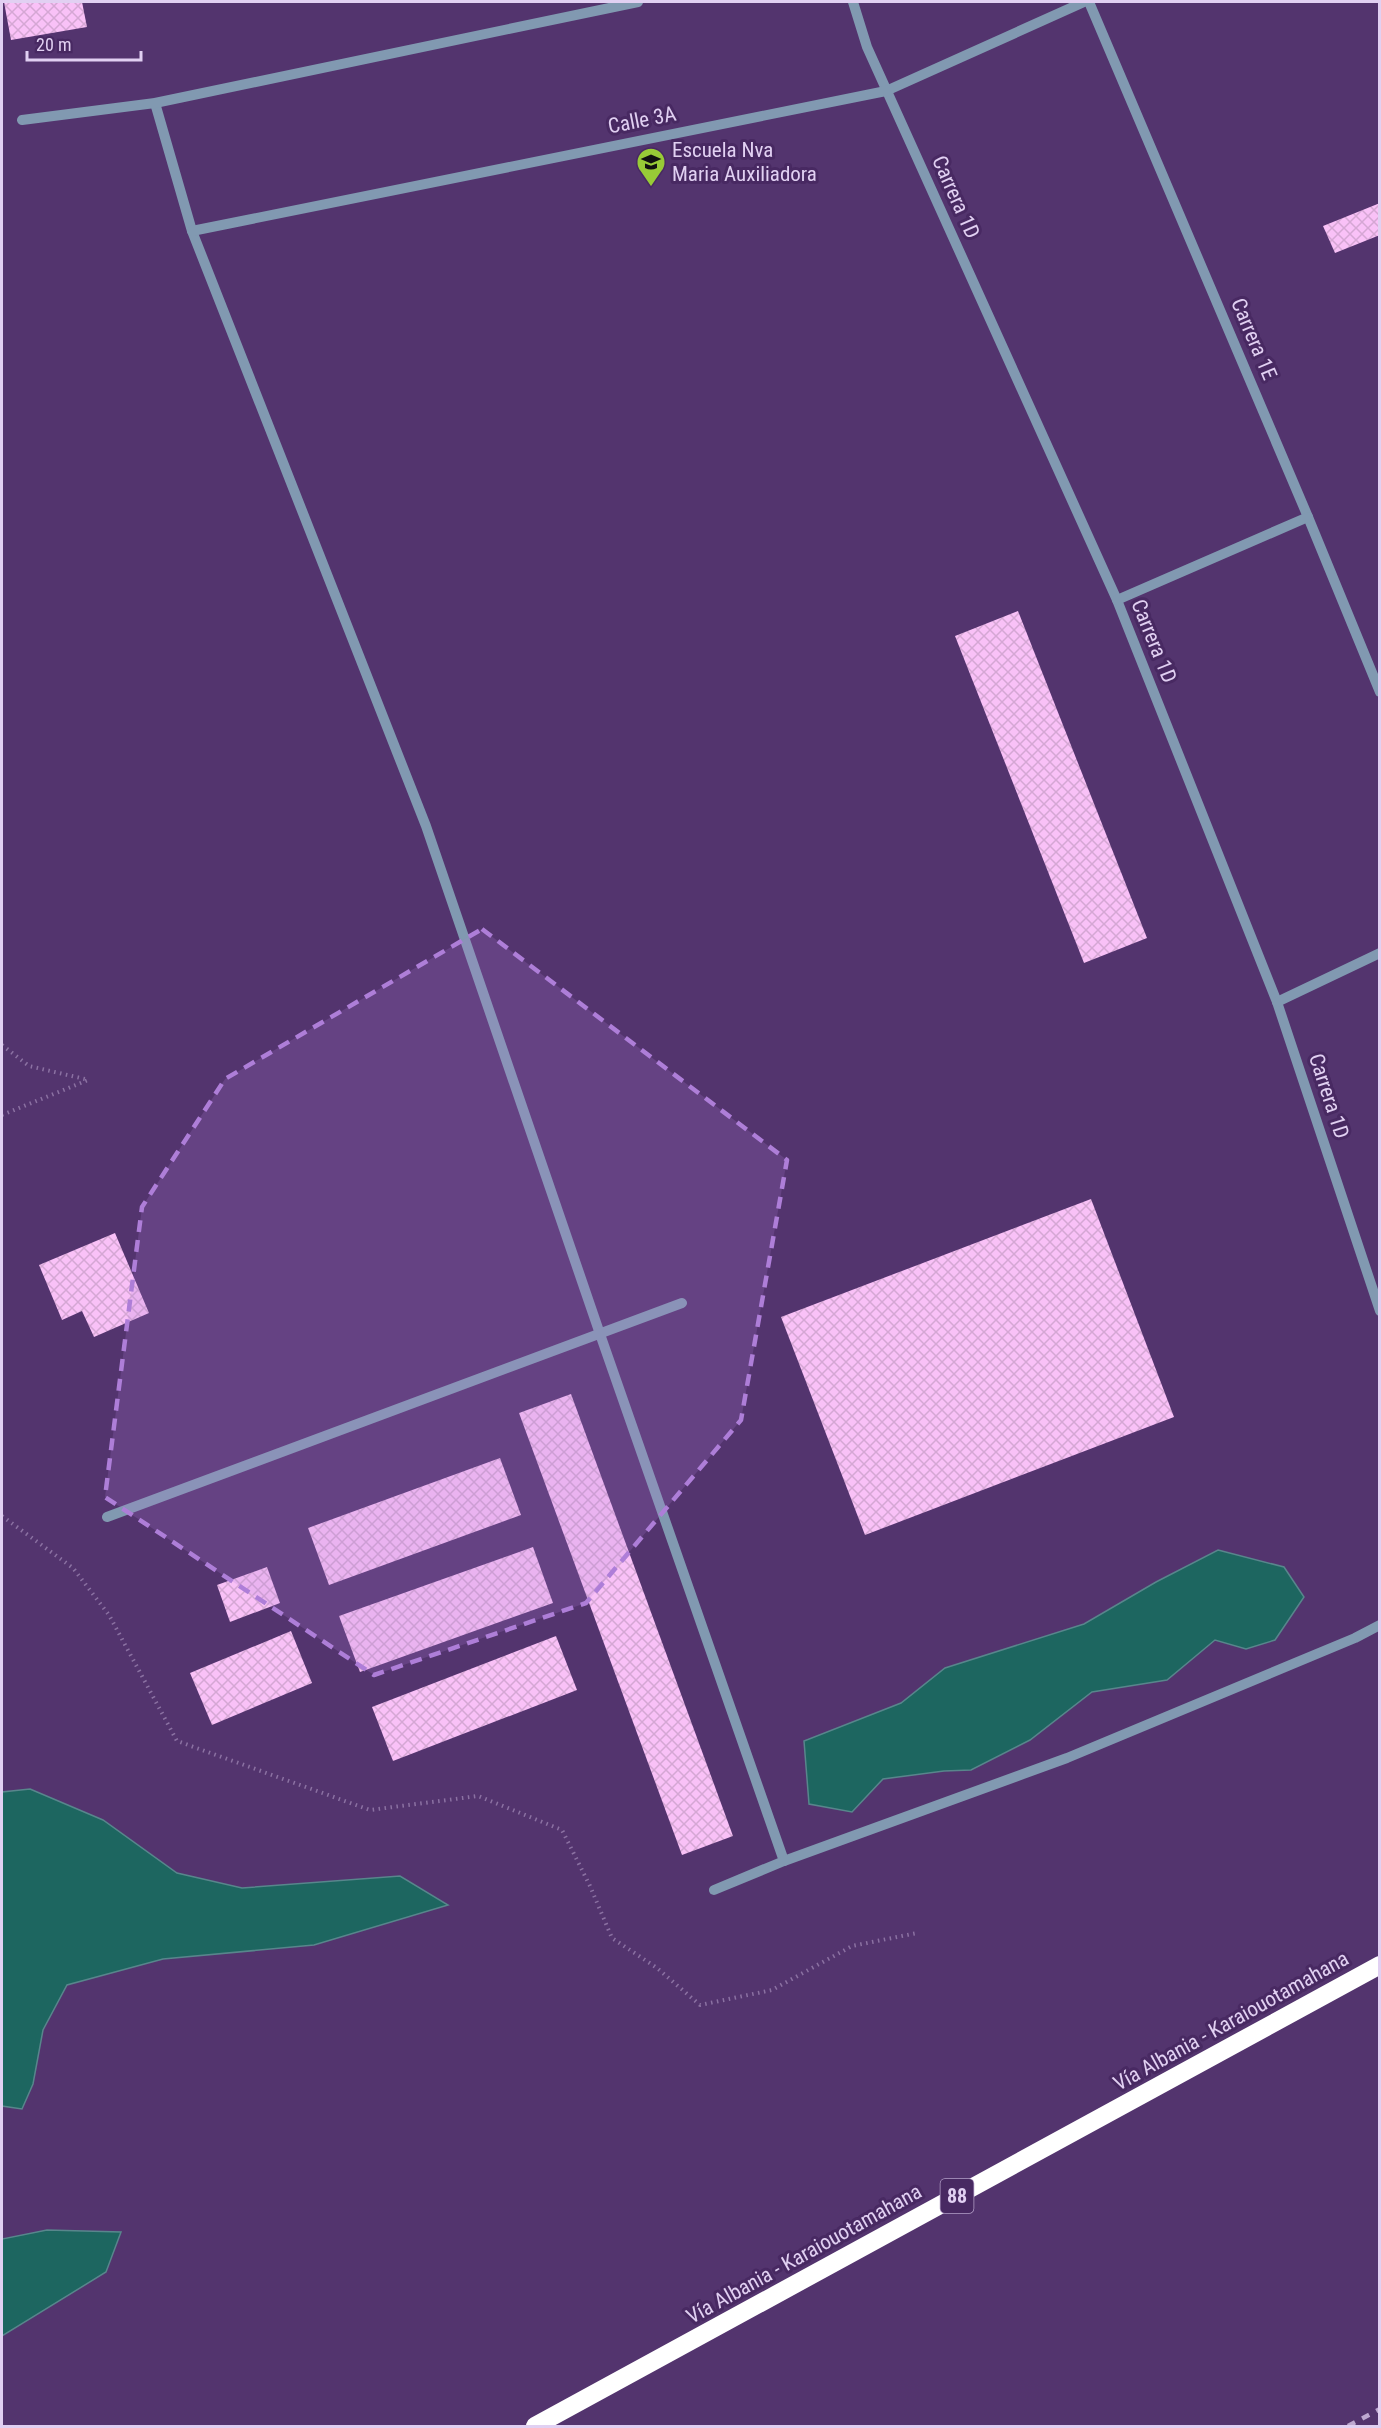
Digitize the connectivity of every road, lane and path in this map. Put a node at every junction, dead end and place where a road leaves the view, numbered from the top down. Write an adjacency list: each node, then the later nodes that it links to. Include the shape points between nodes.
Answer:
1 (638, 2): 6 (street)
2 (853, 2): 5 (street, Carrera 1D)
3 (1084, 2): 5 (street, Calle 3A)
4 (1089, 2): 9 (street, Carrera 1E)
5 (886, 91): 8 (street, Calle 3A); 10 (street, Carrera 1D)
6 (155, 103): 7 (street); 8 (street)
7 (22, 120)
8 (192, 231): 18 (street, via 426,826)
9 (1308, 517): 10 (street); 11 (street, Carrera 1E)
10 (1117, 600): 13 (street, Carrera 1D)
11 (1380, 692)
12 (1380, 953): 13 (street)
13 (1277, 1002): 17 (street, Carrera 1D)
14 (2, 1045): 15 (path, via 28,1066 89,1080)
15 (2, 1115)
16 (682, 1303): 18 (street)
17 (1380, 1311)
18 (600, 1334): 20 (street); 22 (street)
19 (2, 1516): 24 (path, via 73,1568 109,1616 177,1741 370,1810 478,1796 562,1830 612,1938 657,1968 700,2005 772,1990 852,1946)
20 (107, 1517)
21 (1380, 1625): 22 (street, via 1067,1758)
22 (784, 1861): 23 (street)
23 (714, 1890)
24 (917, 1933)
25 (1380, 1965): 26 (highway, Vía Albania - Karaiouotamahana / 88)
26 (535, 2427)

